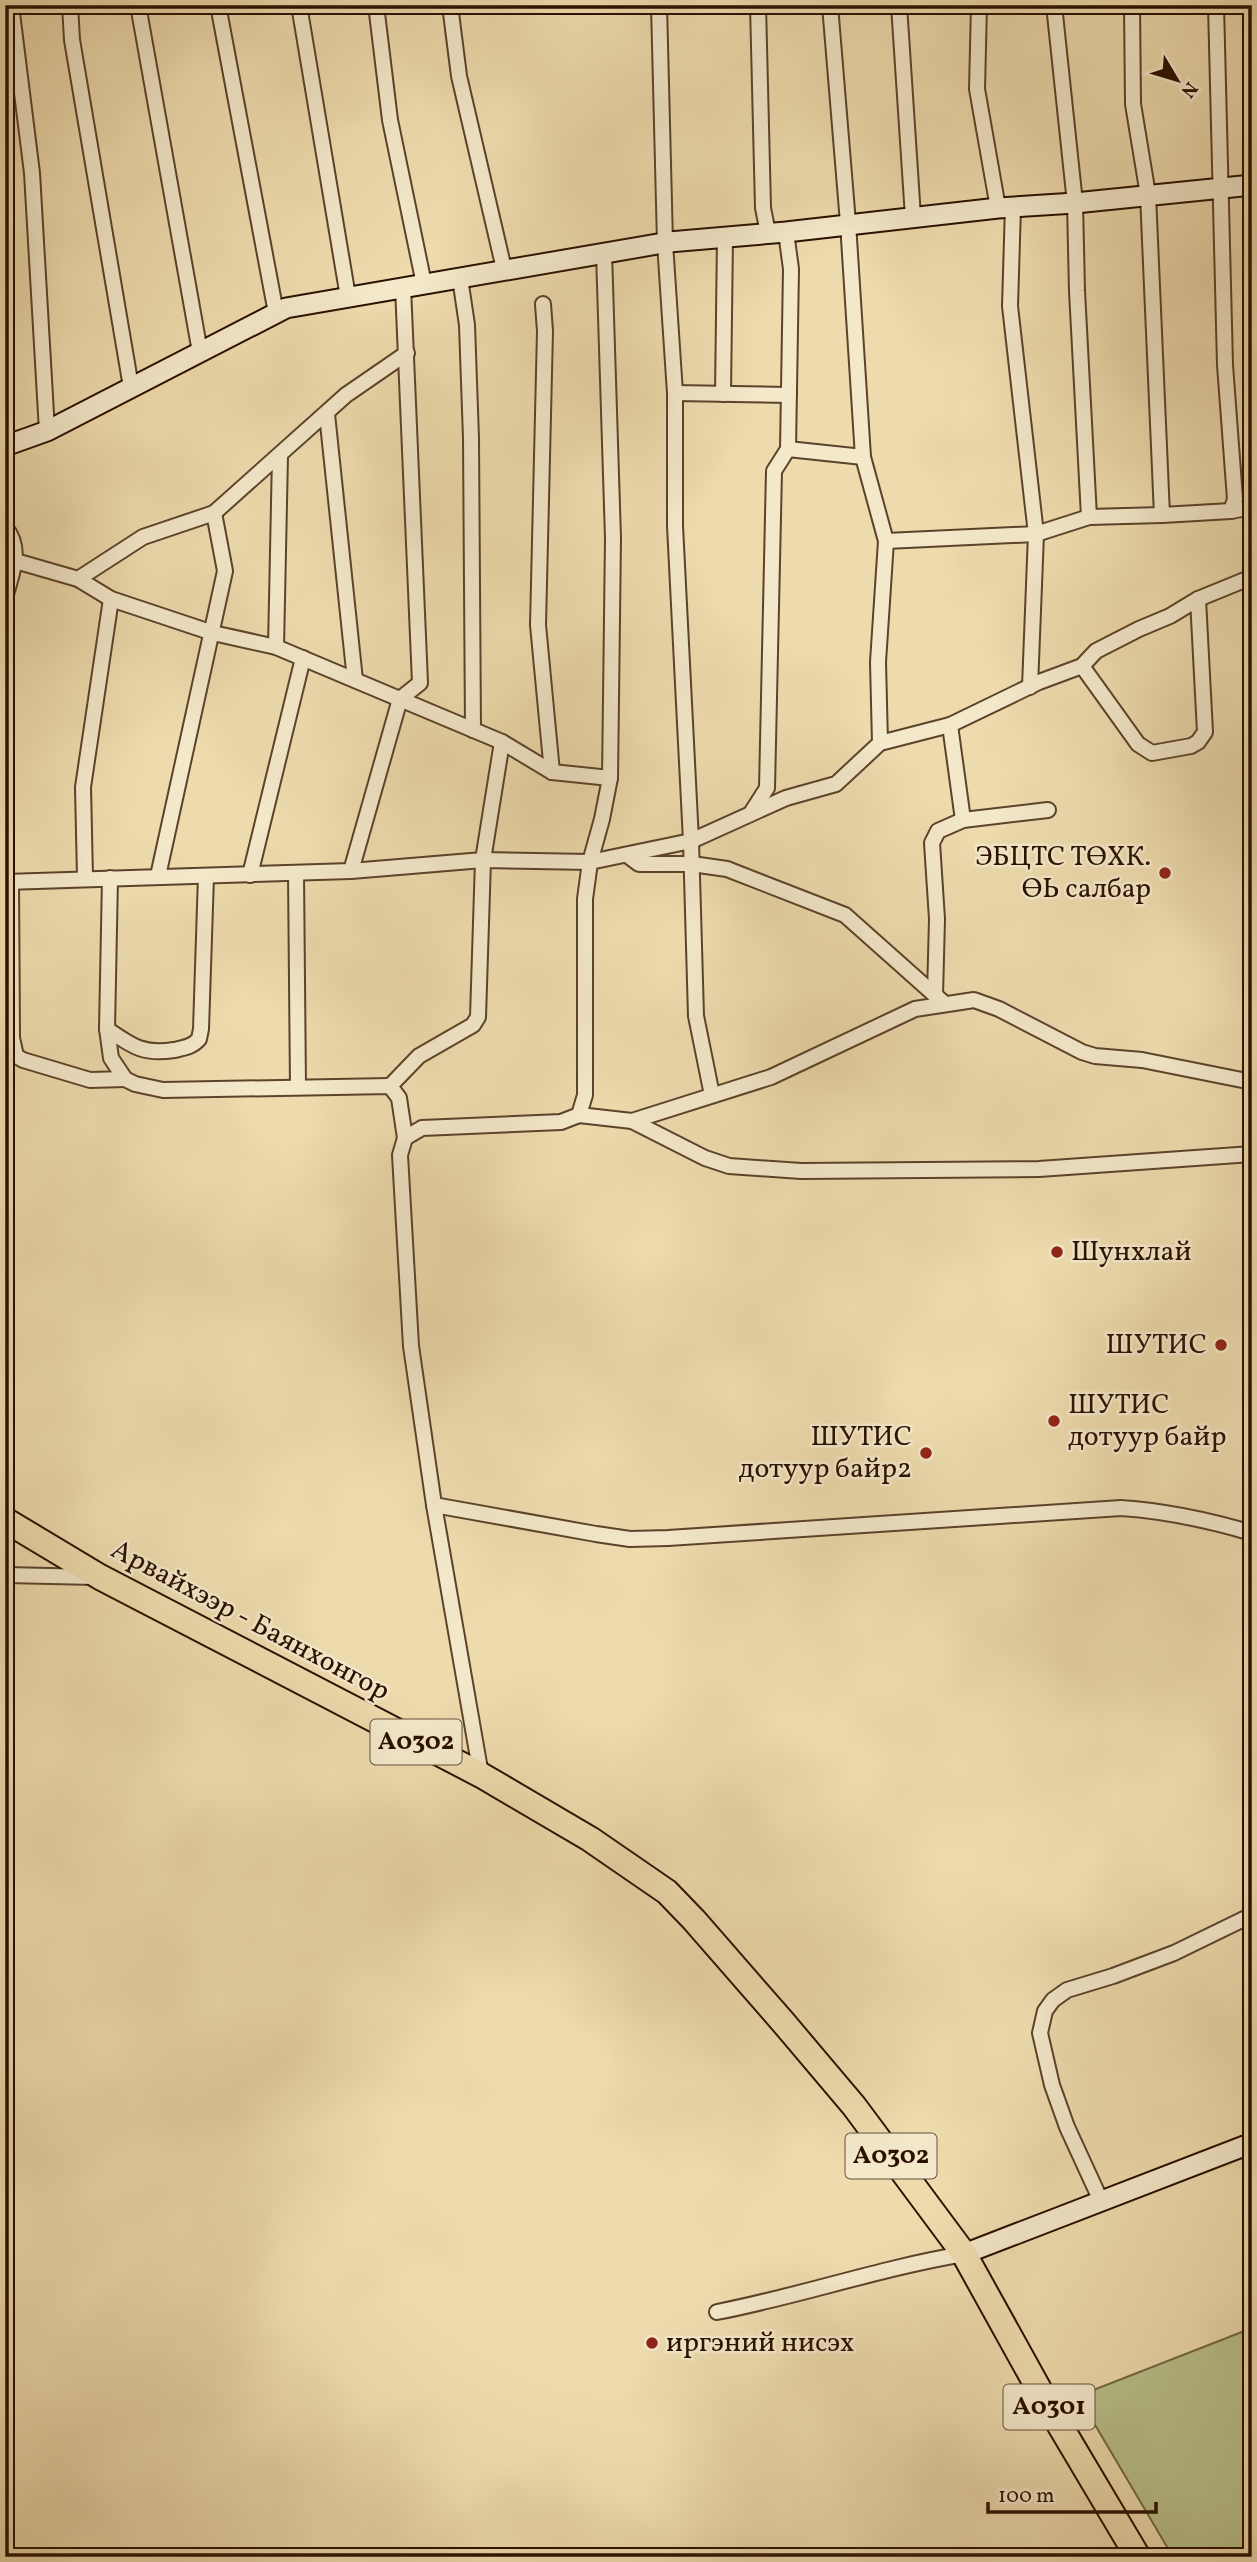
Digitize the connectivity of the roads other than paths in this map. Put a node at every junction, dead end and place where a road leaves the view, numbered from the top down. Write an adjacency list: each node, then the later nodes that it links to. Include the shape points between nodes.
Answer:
1 (11, 5): 41 (street, via 32,173)
2 (70, 5): 36 (street, via 72,40)
3 (138, 5): 34 (street)
4 (218, 5): 33 (street)
5 (299, 5): 31 (street)
6 (376, 5): 29 (street, via 390,120)
7 (450, 5): 27 (street, via 459,76)
8 (659, 5): 25 (street)
9 (758, 5): 23 (street, via 763,208)
10 (830, 5): 22 (street)
11 (899, 5): 21 (street)
12 (979, 5): 20 (street, via 977,89)
13 (1054, 5): 19 (street)
14 (1132, 5): 18 (street, via 1133,104)
15 (1216, 5): 17 (street)
16 (1252, 185): 17 (street)
17 (1220, 187): 18 (street); 47 (street, via 1225,365 1235,499)
18 (1148, 195): 19 (street); 49 (street)
19 (1075, 203): 20 (street); 50 (street)
20 (1005, 208): 21 (street); 52 (street, via 1010,306)
21 (913, 217): 22 (street)
22 (848, 223): 23 (street); 45 (street)
23 (777, 233): 24 (street); 39 (street, via 791,268)
24 (725, 237): 25 (street); 38 (street)
25 (665, 243): 26 (street); 37 (street)
26 (604, 253): 27 (street); 72 (street, via 612,538)
27 (505, 269): 28 (street)
28 (460, 278): 29 (street); 68 (street, via 467,326 471,438)
29 (424, 284): 30 (street)
30 (403, 287): 31 (street); 35 (street)
31 (348, 297): 33 (street)
32 (543, 304): 71 (street, via 538,625)
33 (276, 313): 34 (street)
34 (200, 352): 36 (street)
35 (407, 353): 40 (street); 66 (street, via 420,683)
36 (131, 387): 41 (street)
37 (675, 393): 38 (street); 76 (street, via 675,526)
38 (723, 394): 39 (street)
39 (789, 395): 43 (street)
40 (327, 414): 44 (street); 64 (street)
41 (47, 431): 42 (street)
42 (5, 446)
43 (788, 449): 45 (street); 74 (street, via 774,471 767,788)
44 (280, 456): 48 (street); 61 (street)
45 (863, 457): 53 (street)
46 (1252, 507): 47 (street)
47 (1231, 511): 49 (street)
48 (214, 513): 56 (street, via 143,537); 60 (street, via 225,571)
49 (1162, 515): 50 (street)
50 (1089, 517): 52 (street)
51 (5, 527): 54 (street, via 14,540)
52 (1036, 534): 53 (street); 65 (street)
53 (886, 541): 70 (street, via 878,662)
54 (10, 559): 56 (street); 57 (street)
55 (1252, 577): 59 (street)
56 (78, 579): 58 (street)
57 (5, 598)
58 (111, 599): 60 (street); 86 (street, via 83,787)
59 (1198, 599): 63 (street, via 1096,651); 63 (street, via 1205,732 1198,742 1152,753 1144,749)
60 (213, 633): 61 (street); 84 (street)
61 (276, 647): 62 (street)
62 (303, 658): 64 (street); 83 (street)
63 (1082, 666): 65 (street)
64 (355, 680): 66 (street)
65 (1030, 687): 67 (street)
66 (400, 699): 68 (street); 81 (street)
67 (950, 725): 70 (street); 75 (street)
68 (473, 730): 69 (street)
69 (502, 743): 71 (street); 78 (street)
70 (880, 743): 74 (street, via 836,784)
71 (551, 772): 72 (street)
72 (610, 778): 79 (street)
73 (1048, 810): 75 (street)
74 (751, 813): 76 (street)
75 (963, 820): 89 (street, via 938,831 932,843)
76 (691, 841): 77 (street); 80 (street)
77 (627, 855): 79 (street); 80 (street, via 639,864)
78 (483, 860): 79 (street); 81 (street); 95 (street, via 478,1017 473,1025 419,1056)
79 (590, 862): 98 (street, via 585,899 585,1095)
80 (692, 864): 89 (street, via 727,869 845,915); 97 (street, via 695,1016)
81 (351, 871): 82 (street)
82 (296, 873): 83 (street); 96 (street)
83 (250, 875): 85 (street)
84 (158, 876): 85 (street); 87 (street)
85 (206, 876): 90 (street, via 199,1039 185,1048 154,1053 132,1046)
86 (85, 878): 87 (street); 88 (street)
87 (110, 878): 90 (street)
88 (8, 882): 91 (street)
89 (940, 1000): 94 (street, via 987,1004 1095,1056 1142,1060); 97 (street, via 771,1077)
90 (107, 1029): 93 (street, via 111,1058)
91 (9, 1037): 92 (street)
92 (11, 1056): 93 (street, via 90,1080)
93 (125, 1079): 96 (street, via 163,1090)
94 (1252, 1082)
95 (390, 1086): 96 (street); 100 (street, via 399,1098)
96 (298, 1087)
97 (712, 1095): 99 (street)
98 (579, 1115): 99 (street); 100 (street, via 561,1122 422,1128)
99 (632, 1121): 101 (street, via 729,1166 801,1171 1038,1169)
100 (405, 1138): 102 (street, via 400,1154 411,1346)
101 (1252, 1154)
102 (434, 1505): 104 (street, via 630,1539 1121,1508 1199,1517); 107 (street)
103 (5, 1520): 106 (highway, Арвайхээр - Баянхонгор / A0302)
104 (1252, 1533)
105 (5, 1576): 106 (street)
106 (100, 1577): 107 (highway, Арвайхээр - Баянхонгор / A0302)
107 (481, 1775): 111 (highway, Арвайхээр - Баянхонгор / A0302, via 590,1839 667,1892 854,2106)
108 (1252, 1915): 110 (street, via 1174,1953 1067,1990 1045,2011 1040,2033 1052,2085)
109 (1252, 2143): 110 (street)
110 (1101, 2201): 111 (street)
111 (964, 2255): 112 (street, via 917,2262); 113 (highway, Арвайхээр - Баянхонгор / A0301)
112 (717, 2312)
113 (1138, 2557)

